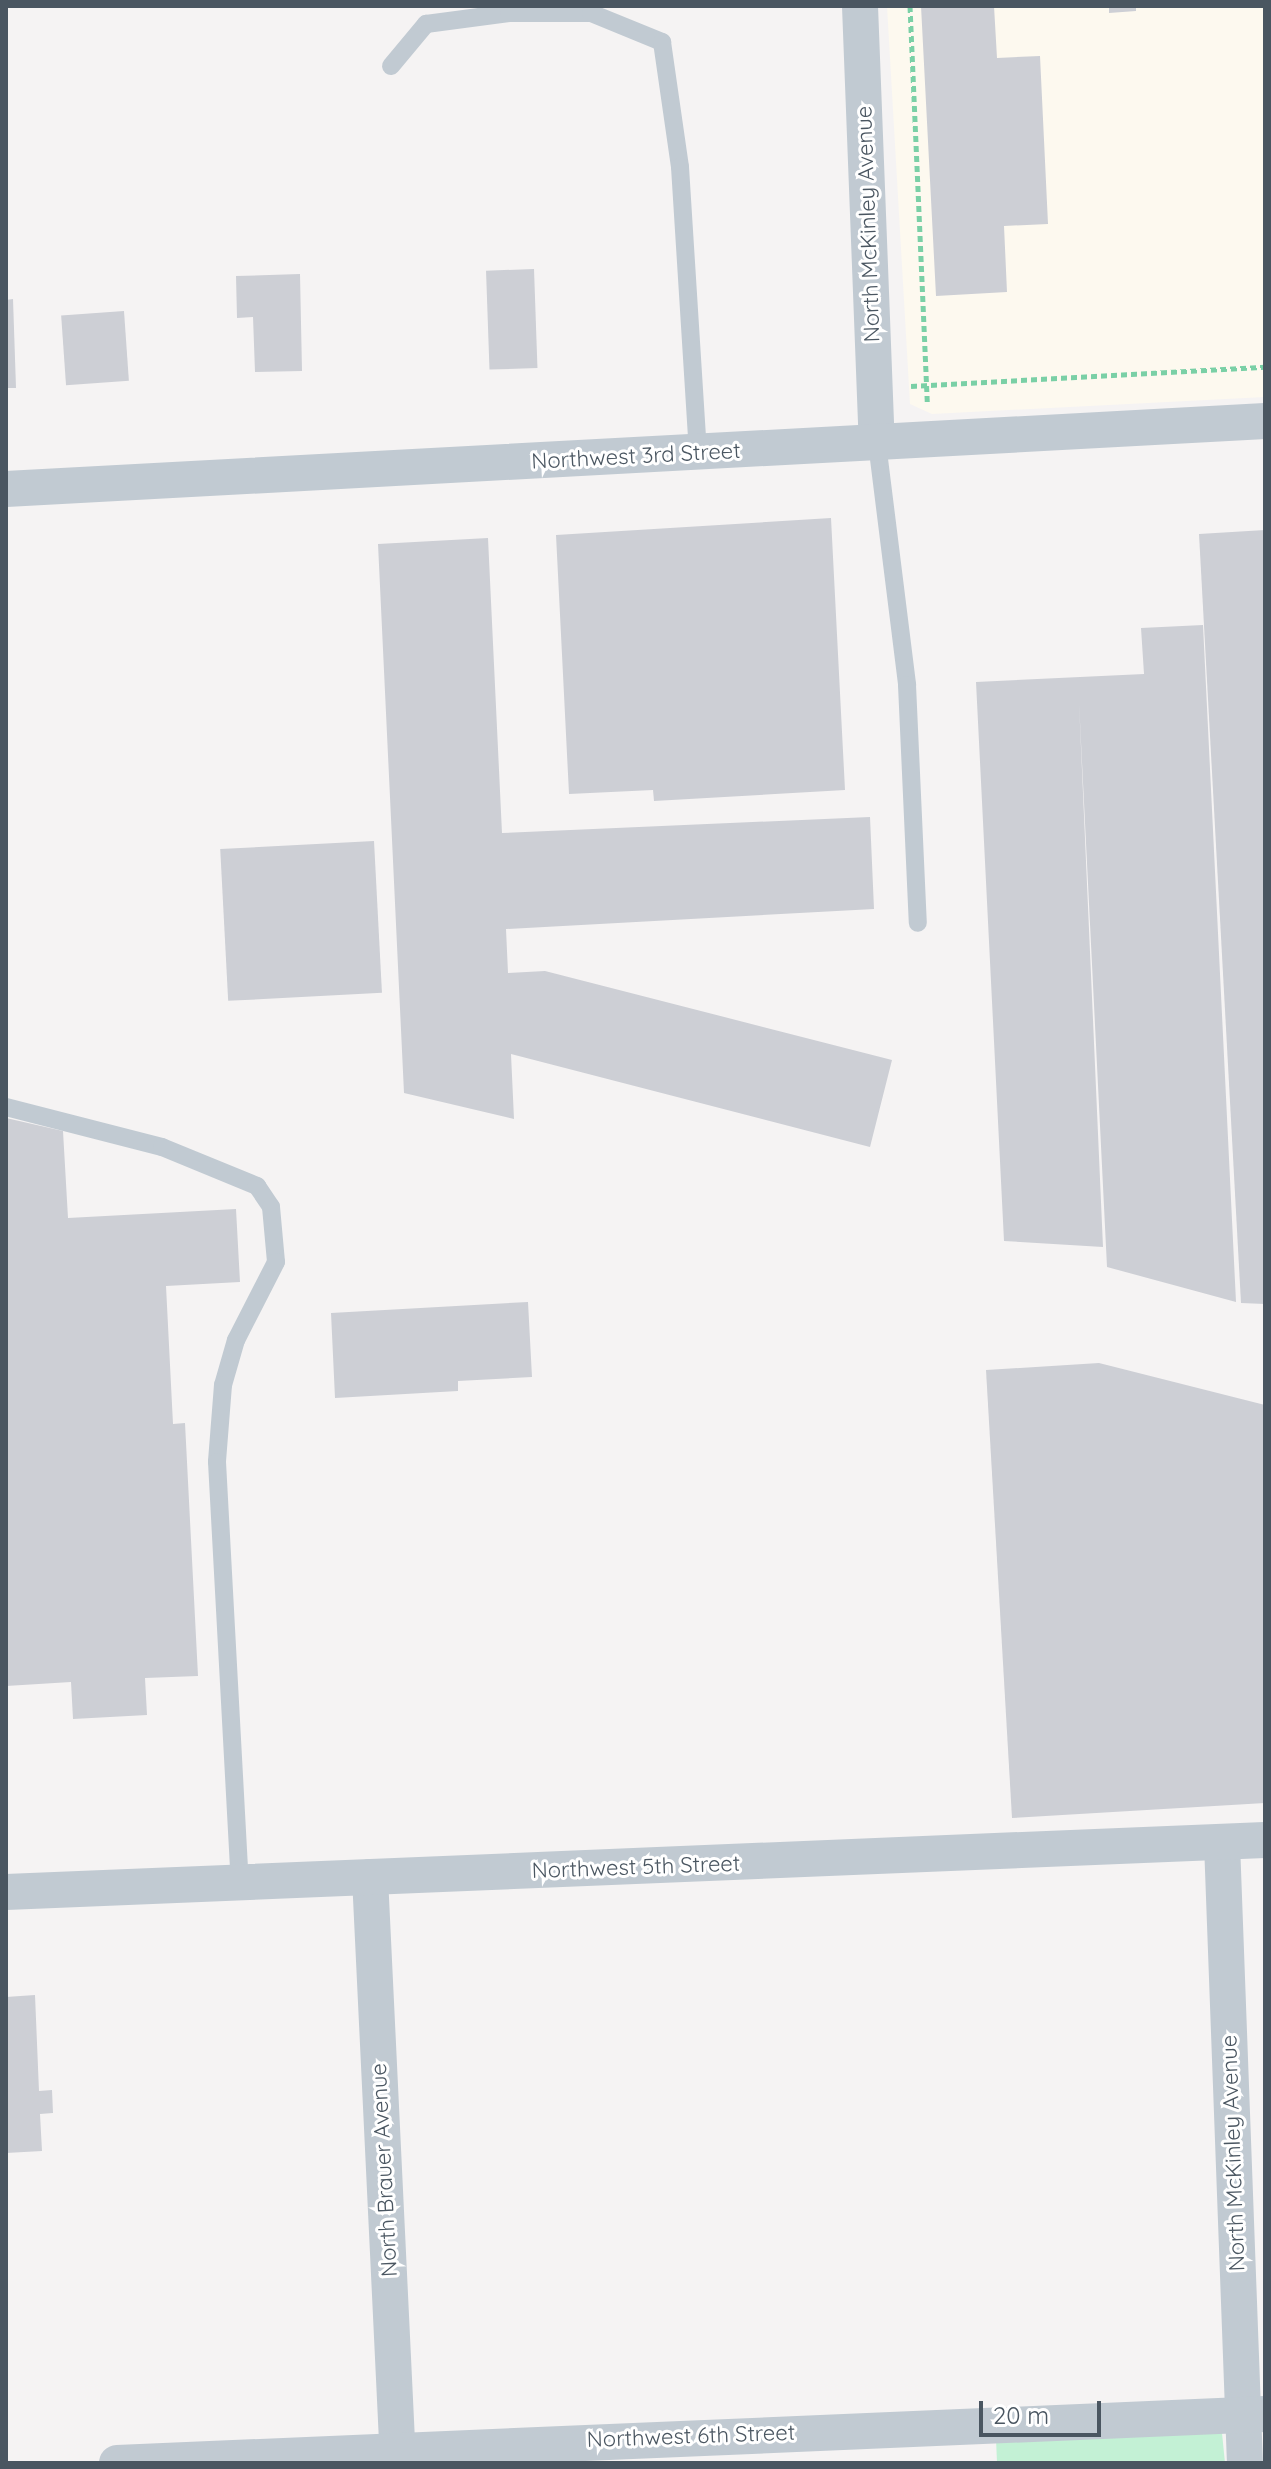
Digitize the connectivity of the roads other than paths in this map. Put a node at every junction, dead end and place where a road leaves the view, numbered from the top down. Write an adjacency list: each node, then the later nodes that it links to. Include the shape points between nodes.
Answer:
1 (860, 6): 4 (street, North McKinley Avenue)
2 (391, 66): 5 (lane, via 426,24 509,13 591,13 662,42 680,167)
3 (1265, 421): 4 (street, Northwest 3rd Street)
4 (877, 443): 5 (street, Northwest 3rd Street); 7 (lane, via 907,685)
5 (698, 452): 6 (street, Northwest 3rd Street)
6 (6, 489)
7 (918, 923)
8 (6, 1107): 12 (lane, via 162,1147 257,1186 271,1207 276,1262 236,1340 223,1385 217,1462)
9 (1265, 1840): 10 (street, Northwest 5th Street)
10 (1222, 1843): 11 (street, Northwest 5th Street); 14 (street, North McKinley Avenue)
11 (370, 1877): 12 (street, Northwest 5th Street); 15 (street, North Brauer Avenue)
12 (240, 1883): 13 (street, Northwest 5th Street)
13 (6, 1892)
14 (1254, 2415): 15 (street, Northwest 6th Street); 17 (street, North McKinley Avenue)
15 (397, 2455): 16 (street, Northwest 6th Street)
16 (117, 2463)
17 (1245, 2463)

